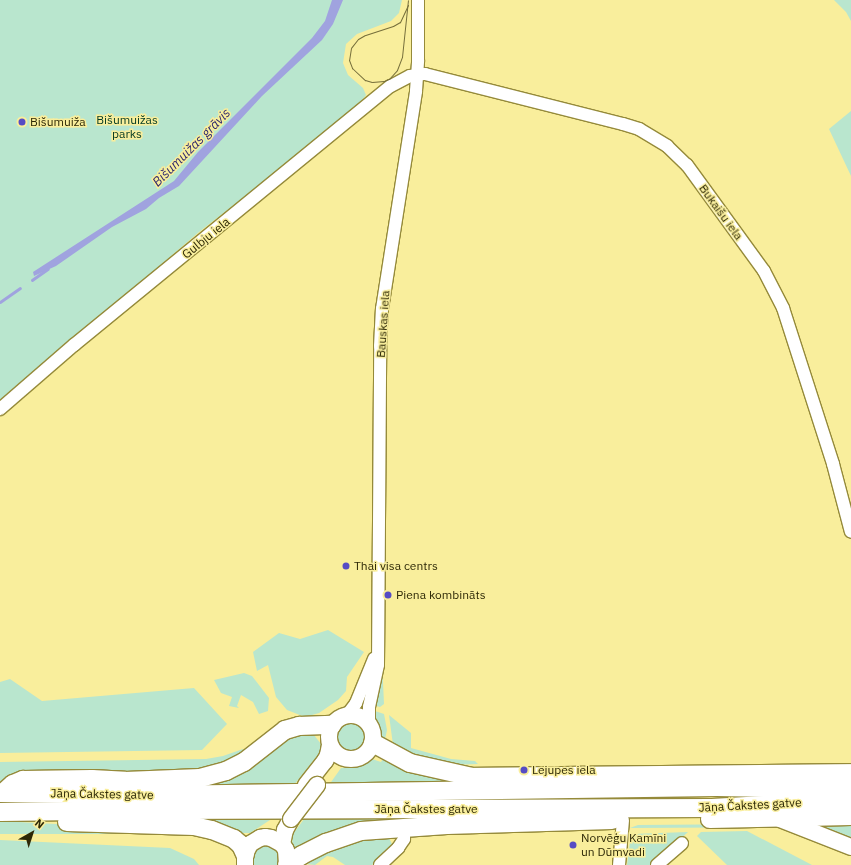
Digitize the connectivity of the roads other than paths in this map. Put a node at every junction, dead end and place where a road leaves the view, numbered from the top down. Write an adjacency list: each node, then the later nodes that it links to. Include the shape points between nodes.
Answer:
1 (418, 0): 2 (street, Bauskas iela)
2 (416, 75): 3 (street, Gulbju iela, via 391,86); 4 (street, Bukaišu iela, via 431,75 623,124 653,136 687,165 761,268 784,308 833,464); 5 (street, Bauskas iela, via 416,91 382,309)
3 (0, 408)
4 (851, 532)
5 (377, 651): 6 (street, via 359,696); 7 (street, Bauskas iela, via 378,665)
6 (347, 715): 7 (main road, via 359,717); 8 (main road)
7 (369, 724): 9 (main road)
8 (332, 725): 10 (main road, via 329,732); 15 (highway, via 299,726 286,730 244,762 226,771 200,778 125,781 23,780)
9 (373, 743): 11 (main road, via 364,756 354,760); 12 (highway, via 410,763 472,777)
10 (330, 745): 11 (main road, via 333,751); 13 (main road, via 328,755)
11 (344, 758): 13 (main road, via 332,764)
12 (851, 773)
13 (312, 785): 19 (main road)
14 (851, 786): 15 (highway, Jāņa Čakstes gatve, via 157,795)
15 (2, 793)
16 (851, 800): 17 (highway, Jāņa Čakstes gatve, via 712,808)
17 (4, 812): 27 (highway, via 32,820 109,825 194,826 234,839 242,845)
18 (851, 816): 20 (highway)
19 (286, 819): 23 (main road); 25 (main road)
20 (778, 819): 21 (highway); 26 (main road)
21 (623, 820): 22 (highway); 30 (street)
22 (404, 828): 28 (highway, via 361,831 341,836); 29 (street, via 404,839)
23 (265, 837): 25 (main road); 27 (main road, via 250,844)
24 (682, 843): 31 (street)
25 (282, 844): 28 (main road, via 286,850)
26 (851, 847)
27 (245, 860)
28 (287, 865)
29 (380, 865)
30 (619, 865)
31 (656, 865)

